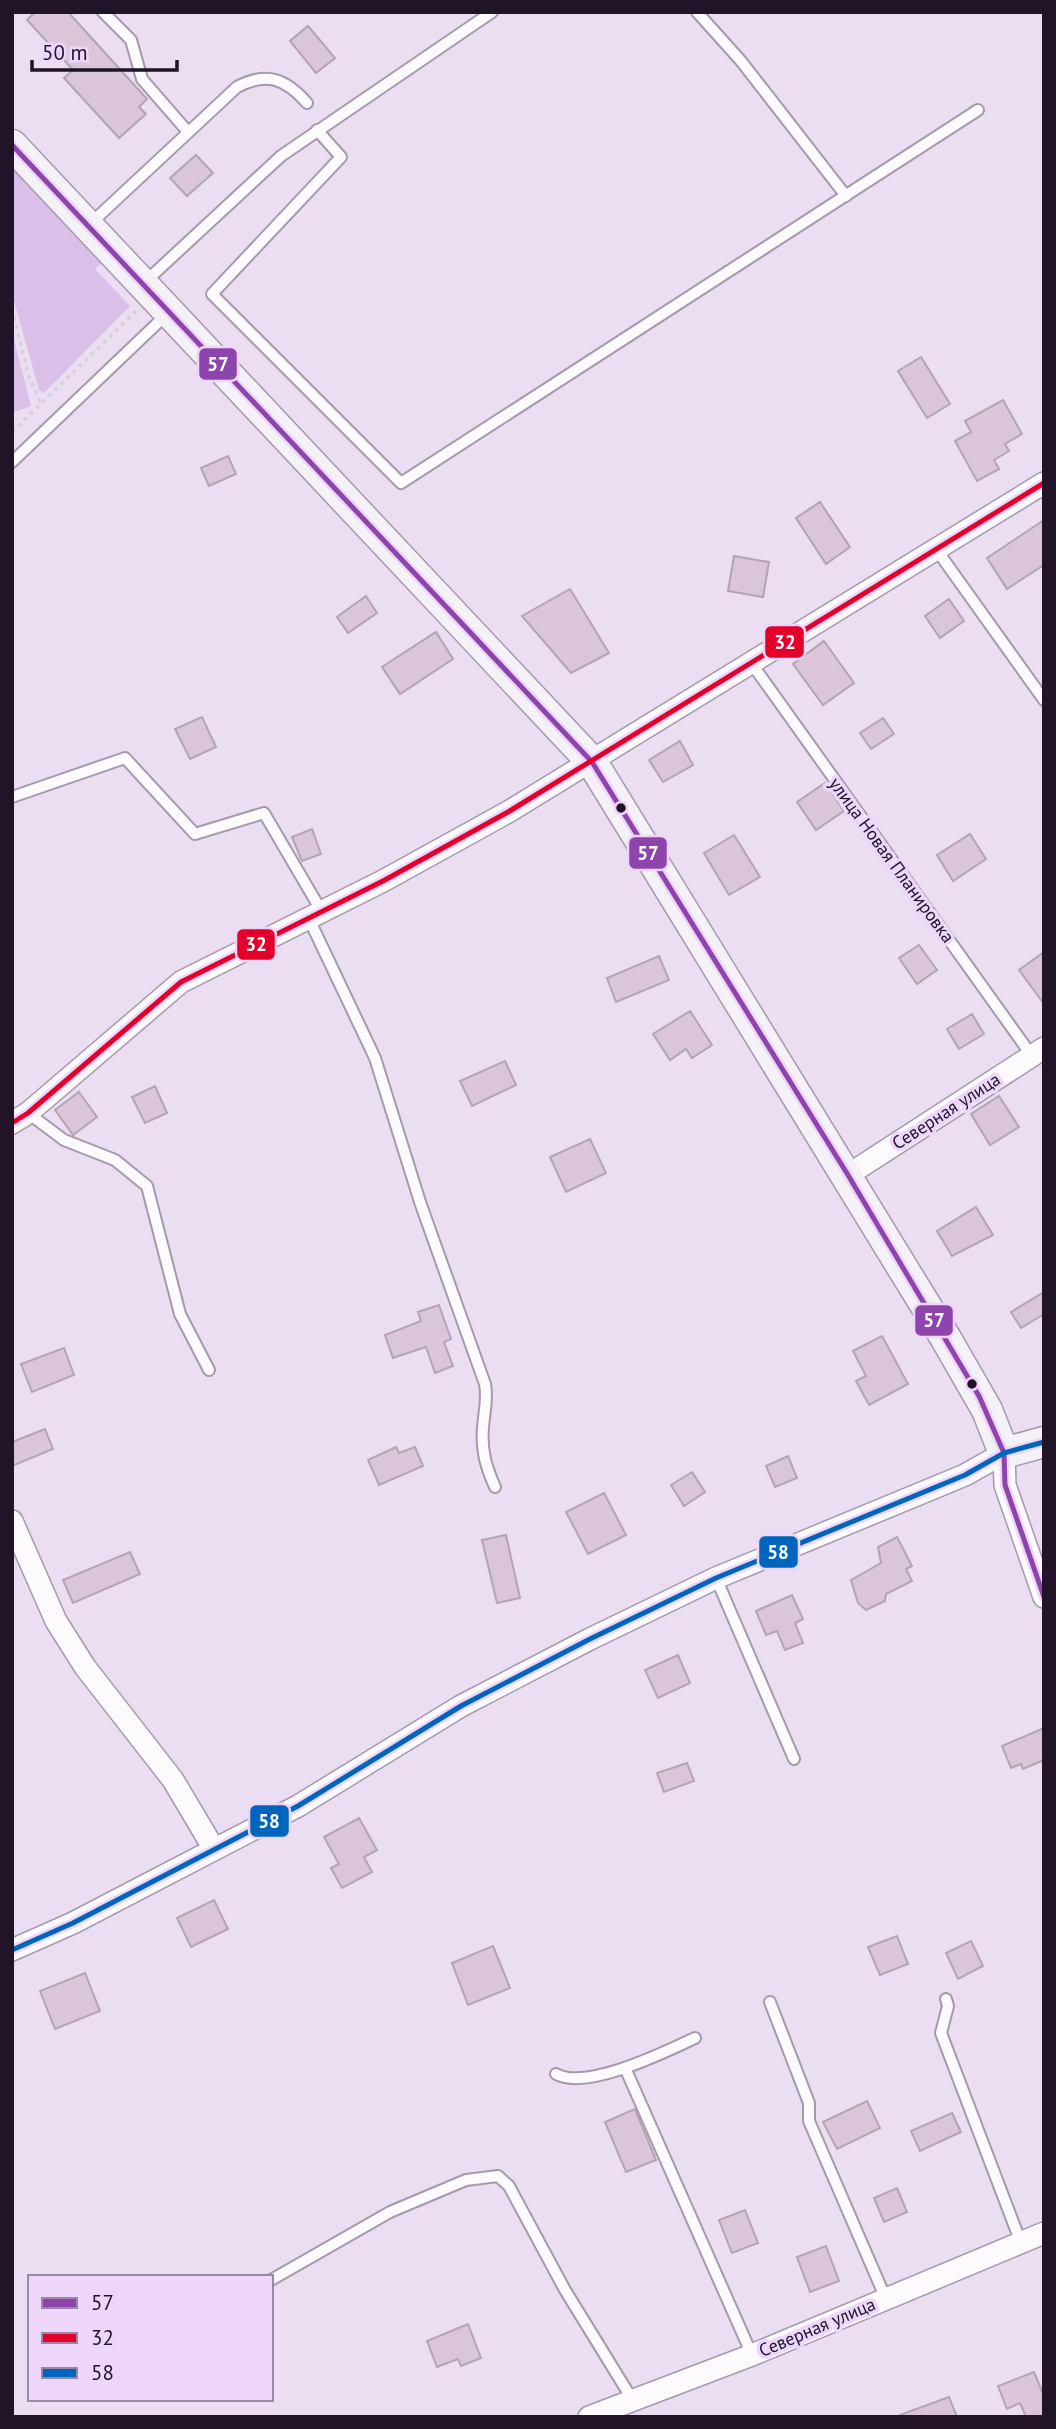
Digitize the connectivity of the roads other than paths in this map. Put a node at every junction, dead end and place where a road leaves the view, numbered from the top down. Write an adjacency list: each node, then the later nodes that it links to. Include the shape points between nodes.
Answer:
1 (103, 12): 7 (lane, via 131,40 142,79)
2 (492, 12): 6 (lane)
3 (696, 12): 9 (lane, via 741,61)
4 (307, 103): 7 (lane, via 291,84 248,82)
5 (978, 110): 9 (lane)
6 (317, 130): 9 (lane, via 341,157 212,295 401,483); 11 (lane, via 242,191 160,271)
7 (188, 132): 10 (lane)
8 (12, 145): 10 (street)
9 (846, 196)
10 (88, 226): 11 (street)
11 (155, 297): 12 (lane); 17 (street)
12 (12, 462)
13 (1044, 483): 14 (street)
14 (936, 548): 15 (street); 16 (lane)
15 (752, 664): 17 (street); 20 (lane, улица Новая Планировка)
16 (1044, 700)
17 (592, 762): 19 (street); 22 (street)
18 (12, 797): 19 (lane, via 125,758 195,834 264,813)
19 (315, 916): 21 (street, via 181,982); 26 (lane, via 375,1058 485,1384 488,1396 482,1446)
20 (1038, 1052): 22 (street, Северная улица)
21 (20, 1118): 23 (lane, via 115,1160 147,1186 180,1314)
22 (848, 1175): 25 (street, via 979,1396)
23 (209, 1370)
24 (1044, 1442): 25 (street)
25 (1004, 1452): 28 (street, via 965,1475); 29 (street, via 1005,1485)
26 (495, 1487)
27 (12, 1521): 31 (street, via 56,1621 85,1667 173,1780)
28 (716, 1578): 30 (lane); 31 (street, via 461,1706 298,1805)
29 (1044, 1597)
30 (794, 1759)
31 (214, 1849): 32 (street)
32 (12, 1950)
33 (946, 1999): 39 (lane, via 941,2033)
34 (770, 2002): 41 (lane, via 809,2103 809,2121)
35 (695, 2038): 36 (lane)
36 (626, 2070): 37 (lane, via 576,2078); 42 (lane)
37 (556, 2074)
38 (1044, 2233): 39 (street, Северная улица)
39 (1021, 2243): 41 (street, Северная улица)
40 (273, 2279): 43 (lane, via 390,2212 467,2180 498,2176 509,2186 565,2290)
41 (886, 2298): 42 (street, Северная улица)
42 (752, 2355): 43 (street, Северная улица)
43 (632, 2399): 44 (street, Северная улица)
44 (589, 2417)

